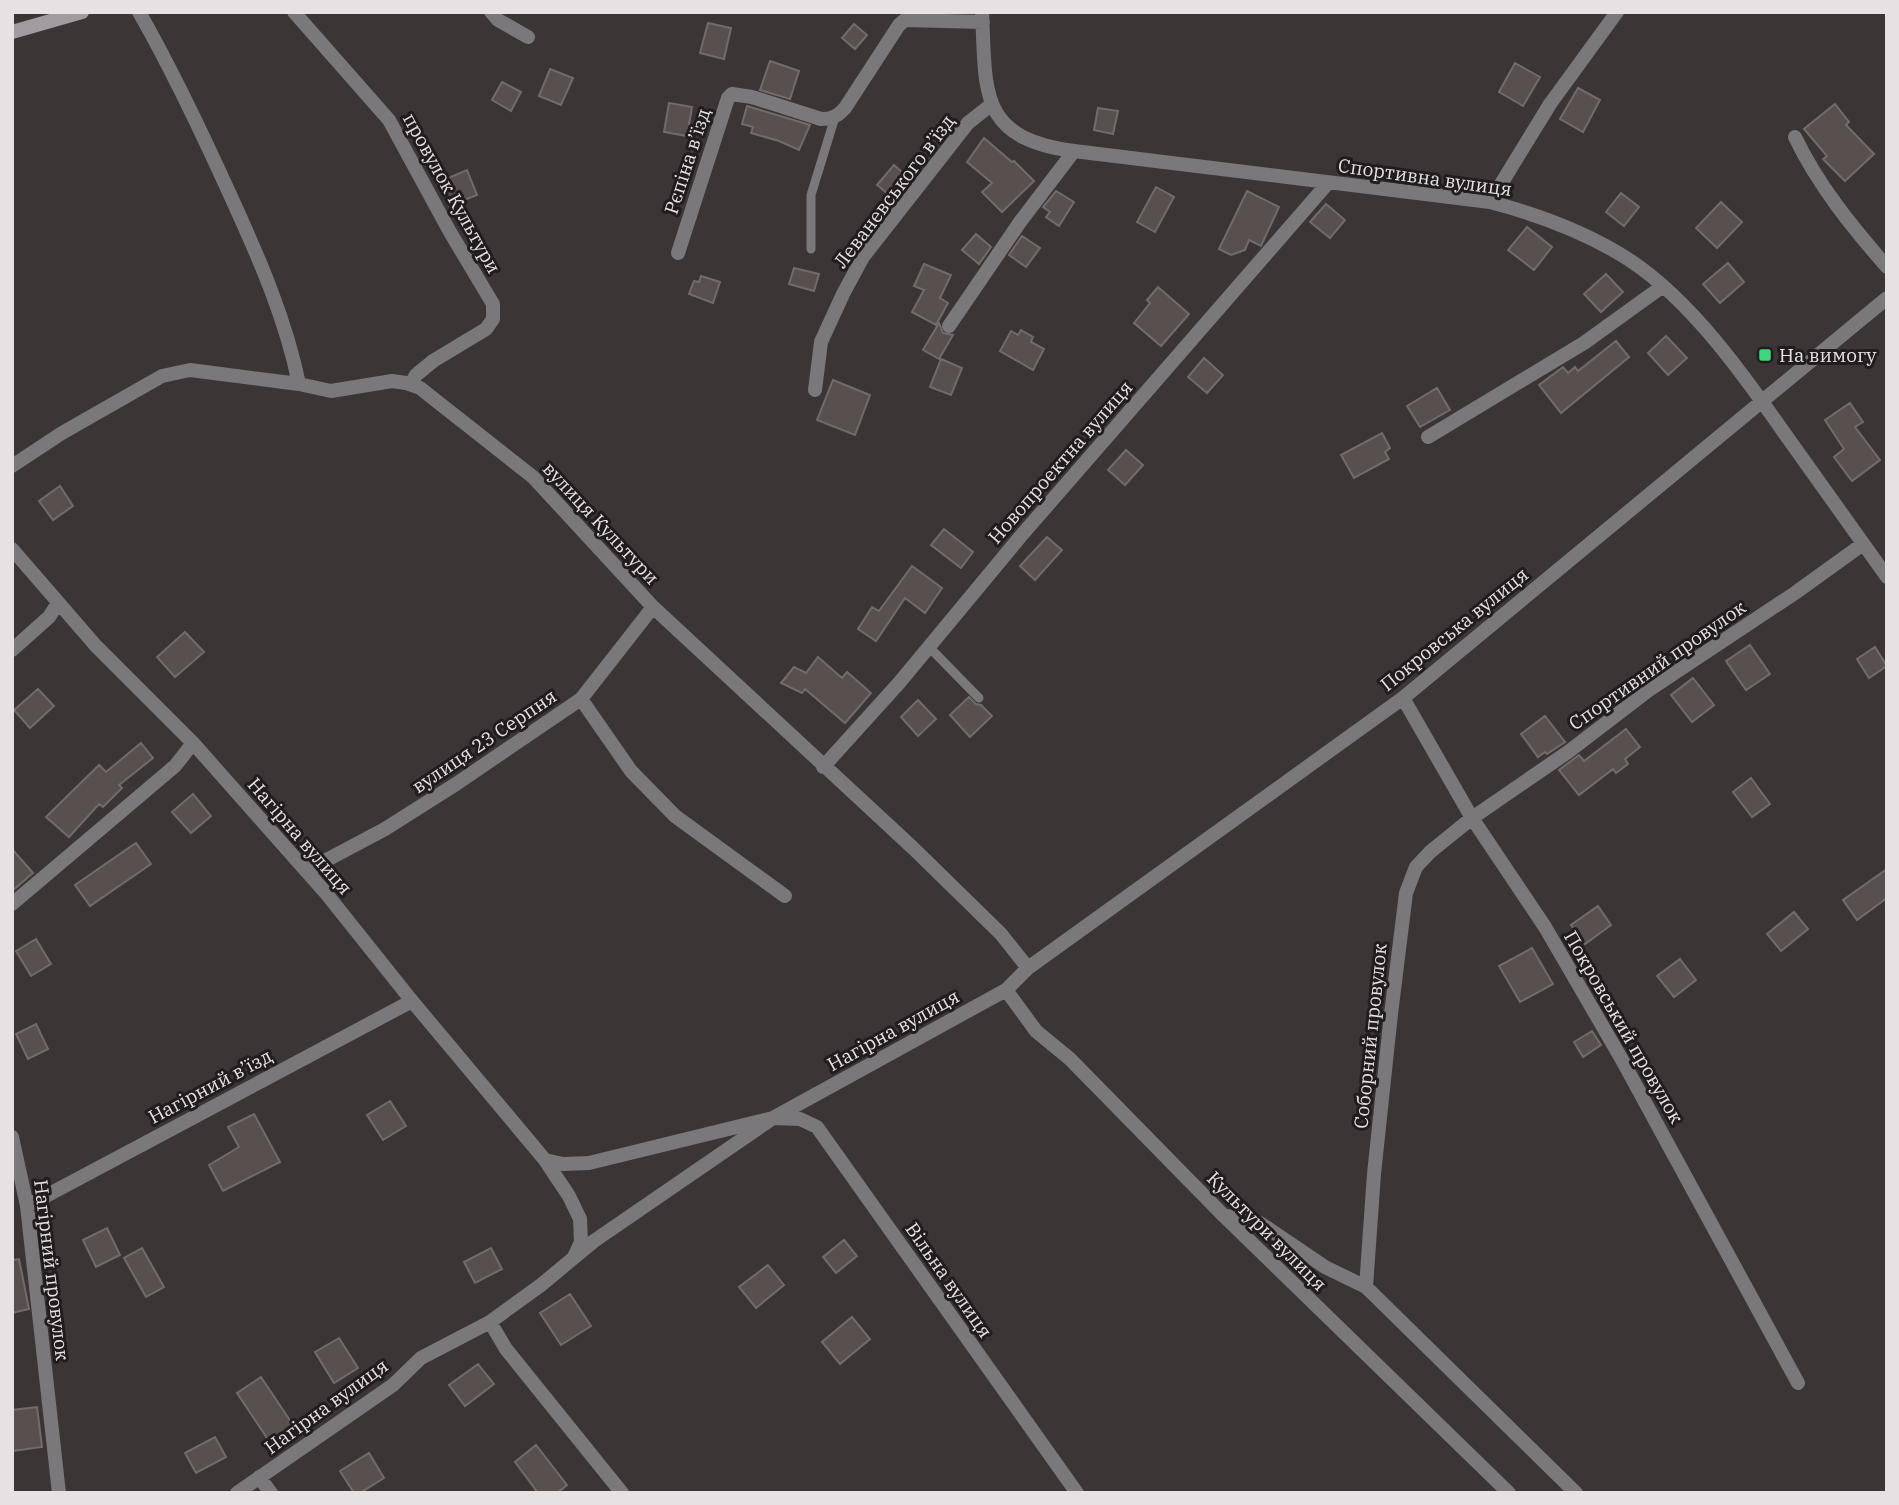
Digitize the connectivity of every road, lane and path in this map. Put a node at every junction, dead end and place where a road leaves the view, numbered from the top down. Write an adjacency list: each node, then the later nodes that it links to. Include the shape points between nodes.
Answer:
1 (82, 12): 7 (street)
2 (139, 12): 21 (street, via 175,74 242,222 288,341)
3 (294, 12): 22 (street, провулок Культури, via 390,120 493,304 494,316 486,329 433,361)
4 (491, 12): 8 (street)
5 (1616, 12): 14 (street, via 1550,104)
6 (982, 17): 9 (street, Спортивна вулиця, via 986,85); 10 (street, via 905,20)
7 (12, 32)
8 (528, 37)
9 (992, 104): 12 (street, Спортивна вулиця, via 999,119 1015,133 1036,145); 23 (street, Леваневського в’їзд, via 968,124 863,257 821,342)
10 (835, 117): 15 (lane, via 811,195); 16 (street, Рєпіна в’їзд, via 821,119 738,94 728,97)
11 (1795, 137): 17 (street, via 1830,197)
12 (1074, 151): 13 (street, Спортивна вулиця); 20 (street)
13 (1328, 183): 14 (street, Спортивна вулиця); 32 (street, Новопроектна вулиця)
14 (1490, 202): 18 (street, Спортивна вулиця, via 1539,216 1599,242)
15 (811, 249)
16 (678, 253)
17 (1887, 267)
18 (1663, 286): 24 (street, Спортивна вулиця); 25 (street, via 1584,343)
19 (1887, 298): 24 (street, Покровська вулиця)
20 (949, 326)
21 (299, 384): 22 (street, via 331,391 392,381); 26 (street, via 175,372 84,420)
22 (411, 384): 31 (street, вулиця Культури, via 534,477)
23 (815, 390)
24 (1762, 400): 27 (street, Спортивна вулиця); 35 (street, Покровська вулиця)
25 (1428, 437)
26 (12, 466)
27 (1863, 544): 29 (street, Спортивна вулиця); 39 (street, Спортивний провулок)
28 (12, 549): 30 (street, Нагірна вулиця)
29 (1887, 577)
30 (58, 603): 33 (street); 37 (street, Нагірна вулиця)
31 (653, 607): 36 (street, вулиця 23 Серпня); 38 (street, вулиця Культури)
32 (929, 647): 34 (lane); 38 (street, Новопроектна вулиця)
33 (12, 650)
34 (979, 698)
35 (1403, 698): 39 (street, Покровський провулок); 43 (street, Покровська вулиця)
36 (581, 699): 40 (street, вулиця 23 Серпня, via 395,823); 41 (street, via 631,771 674,816)
37 (193, 743): 40 (street, Нагірна вулиця); 42 (street, via 175,766)
38 (823, 768): 43 (street, вулиця Культури, via 913,848 1001,934)
39 (1472, 818): 52 (street, Соборний провулок, via 1420,862 1406,893); 54 (street, Покровський провулок, via 1545,927 1614,1046)
40 (306, 871): 45 (street, Нагірна вулиця)
41 (785, 896)
42 (12, 904)
43 (1028, 968): 44 (street, Нагірна вулиця)
44 (1006, 990): 46 (street, Нагірна вулиця); 50 (street, Культури вулиця, via 1036,1031 1070,1059)
45 (412, 1001): 48 (street, Нагірна вулиця); 49 (street, Нагірний в’їзд)
46 (773, 1118): 48 (street, Нагірна вулиця, via 589,1163); 51 (street, Нагірна вулиця); 60 (street, Вільна вулиця, via 800,1119 817,1127)
47 (12, 1137): 49 (street, Нагірний провулок)
48 (545, 1160): 51 (street, Нагірна вулиця, via 580,1219 581,1242)
49 (27, 1206): 56 (street, Нагірний провулок)
50 (1223, 1215): 52 (street, via 1260,1223 1325,1267); 61 (street, Культури вулиця)
51 (575, 1255): 53 (street, Нагірна вулиця)
52 (1366, 1287): 62 (street)
53 (490, 1322): 55 (street, Нагірна вулиця, via 421,1358 393,1385); 59 (street, via 506,1349)
54 (1798, 1383)
55 (259, 1477): 57 (street, Нагірна вулиця); 58 (street)
56 (59, 1493)
57 (237, 1493)
58 (271, 1493)
59 (622, 1493)
60 (1077, 1493)
61 (1509, 1493)
62 (1576, 1493)

